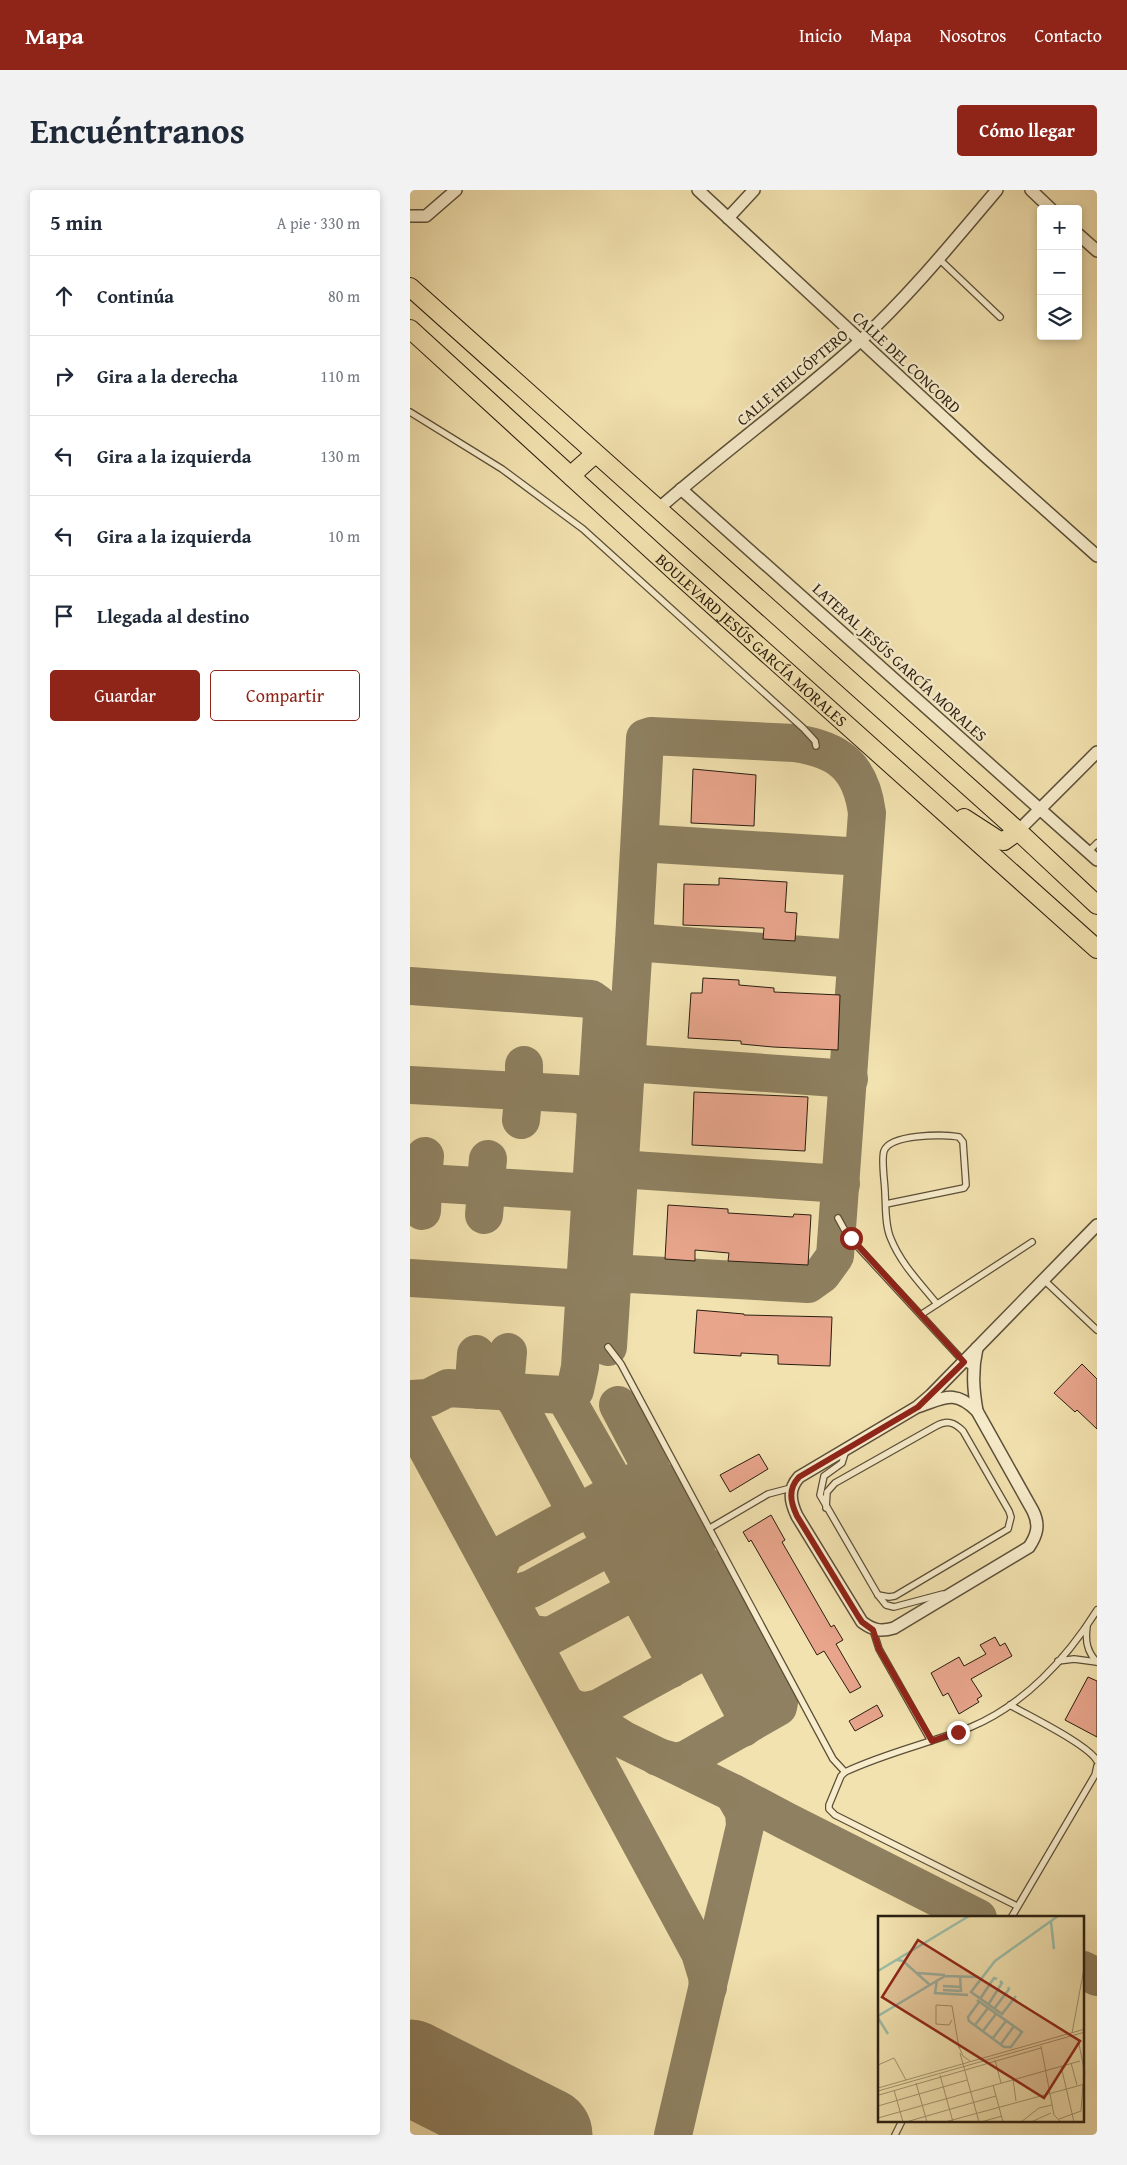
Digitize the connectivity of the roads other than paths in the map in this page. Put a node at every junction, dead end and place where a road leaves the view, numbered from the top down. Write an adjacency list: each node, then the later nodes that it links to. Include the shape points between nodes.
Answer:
1 (456, 190): 7 (street, via 426,216)
2 (698, 190): 8 (street, CALLE DEL CONCORD)
3 (754, 190): 8 (street)
4 (997, 190): 11 (street, CALLE HELICÓPTERO)
5 (1031, 190): 6 (street)
6 (1047, 205)
7 (410, 216)
8 (728, 218): 15 (street, CALLE DEL CONCORD)
9 (1082, 238): 10 (street)
10 (1097, 251)
11 (938, 258): 13 (lane); 15 (street, CALLE HELICÓPTERO)
12 (410, 287): 16 (main road, BOULEVARD JESÚS GARCÍA MORALES)
13 (1000, 317)
14 (410, 329): 18 (main road, BOULEVARD JESÚS GARCÍA MORALES)
15 (860, 341): 21 (street, CALLE HELICÓPTERO, via 812,384); 23 (street, CALLE DEL CONCORD)
16 (540, 405): 18 (main road); 19 (main road, BOULEVARD JESÚS GARCÍA MORALES)
17 (410, 412): 24 (lane, via 502,469 583,529 803,728)
18 (517, 427): 20 (main road, BOULEVARD JESÚS GARCÍA MORALES)
19 (595, 454): 20 (main road); 22 (main road, BOULEVARD JESÚS GARCÍA MORALES)
20 (572, 478): 26 (main road, BOULEVARD JESÚS GARCÍA MORALES)
21 (681, 489): 22 (street, CALLE HELICÓPTERO); 27 (street, LATERAL JESÚS GARCÍA MORALES)
22 (657, 510): 28 (main road, BOULEVARD JESÚS GARCÍA MORALES)
23 (1097, 556)
24 (816, 746)
25 (1097, 752): 27 (street)
26 (935, 803): 28 (main road, via 998,840 1004,841); 33 (main road, BOULEVARD JESÚS GARCÍA MORALES)
27 (1041, 808): 28 (street); 30 (street, LATERAL JESÚS GARCÍA MORALES)
28 (1018, 831): 32 (main road, BOULEVARD JESÚS GARCÍA MORALES)
29 (1097, 843): 30 (lane)
30 (1088, 852): 31 (street, LATERAL JESÚS GARCÍA MORALES)
31 (1097, 860)
32 (1097, 906)
33 (1097, 950)
34 (886, 1204): 34 (lane, via 883,1152 889,1143 915,1137 959,1137 963,1142 964,1188); 39 (lane, via 895,1249)
35 (838, 1218): 40 (lane, via 859,1248)
36 (1096, 1226): 38 (street)
37 (1032, 1242): 39 (lane)
38 (1044, 1280): 41 (lane); 43 (street, via 978,1348)
39 (937, 1304): 40 (lane)
40 (922, 1314): 43 (lane)
41 (1097, 1330)
42 (608, 1347): 49 (lane, via 621,1364)
43 (968, 1365): 44 (street); 45 (street)
44 (918, 1407): 45 (street, via 954,1397 966,1401); 46 (street)
45 (977, 1411): 50 (street, via 1033,1511 1038,1526 1029,1547)
46 (847, 1448): 47 (street, via 799,1477); 48 (lane, via 842,1463 821,1482 820,1495)
47 (791, 1488): 49 (lane, via 768,1494); 54 (street, via 790,1498 797,1516 858,1616)
48 (826, 1508): 51 (lane); 51 (lane, via 827,1492 835,1484 919,1435 948,1422 963,1431 1009,1511 1008,1530 895,1596)
49 (710, 1528): 61 (lane, via 833,1759)
50 (956, 1592): 51 (lane, via 894,1607 886,1605); 54 (street, via 894,1628)
51 (878, 1595)
52 (1097, 1610): 53 (lane)
53 (1086, 1627): 55 (lane); 56 (lane, via 1085,1638)
54 (873, 1630): 58 (lane, via 883,1657)
55 (1058, 1661): 56 (lane, via 1074,1658); 57 (lane)
56 (1097, 1662)
57 (1010, 1705): 58 (lane, via 982,1722); 59 (lane, via 1094,1754)
58 (932, 1741): 61 (lane)
59 (1097, 1761)
60 (1097, 1766): 62 (lane, via 1095,1775)
61 (845, 1772): 62 (lane, via 830,1800 832,1813)
62 (1017, 1906): 63 (lane)
63 (1012, 1916)
64 (902, 2122): 65 (lane)
65 (895, 2135)

